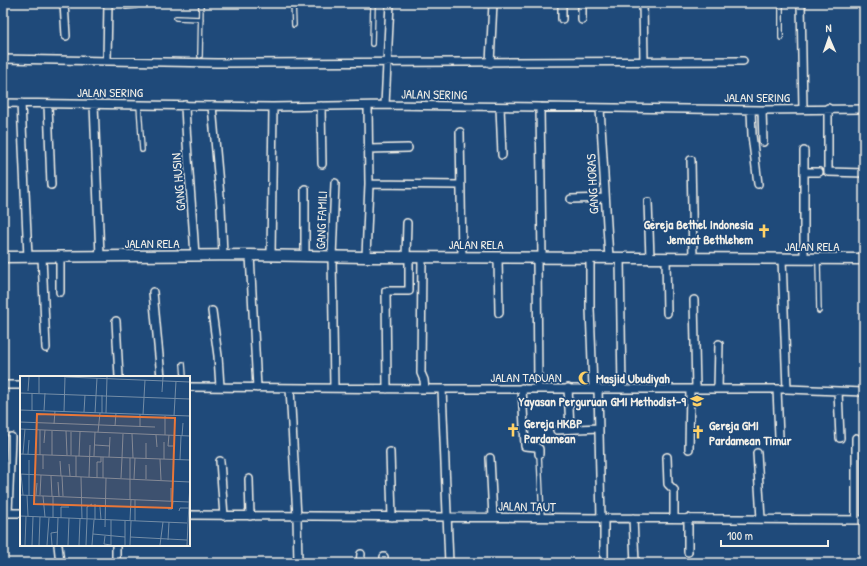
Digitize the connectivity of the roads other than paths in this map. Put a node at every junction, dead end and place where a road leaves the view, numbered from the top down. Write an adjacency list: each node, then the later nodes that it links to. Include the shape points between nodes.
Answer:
1 (64, 3): 20 (street)
2 (108, 3): 25 (street)
3 (141, 3): 14 (lane)
4 (201, 3): 16 (lane)
5 (293, 3): 19 (lane)
6 (373, 3): 22 (lane)
7 (390, 3): 28 (street)
8 (493, 3): 29 (street)
9 (562, 3): 17 (street)
10 (582, 3): 18 (street)
11 (643, 3): 27 (street)
12 (781, 3): 21 (lane)
13 (801, 3): 45 (street)
14 (126, 7)
15 (176, 18): 16 (lane)
16 (200, 19): 23 (lane)
17 (562, 19)
18 (582, 20)
19 (294, 24)
20 (66, 36)
21 (781, 38)
22 (372, 44)
23 (200, 56)
24 (3, 59): 25 (street)
25 (107, 60): 28 (street)
26 (743, 61): 27 (street)
27 (644, 62): 29 (street)
28 (387, 63): 29 (street); 36 (street)
29 (490, 63)
30 (3, 103): 31 (street, JALAN SERING)
31 (21, 103): 32 (street, JALAN SERING); 79 (street)
32 (48, 104): 33 (street, JALAN SERING); 64 (street)
33 (94, 104): 34 (street, JALAN SERING); 75 (street)
34 (139, 105): 35 (street, JALAN SERING); 53 (lane)
35 (185, 105): 37 (street, JALAN SERING); 76 (street, GANG HUSIN)
36 (385, 105): 39 (street, JALAN SERING); 41 (street, JALAN SERING)
37 (212, 106): 40 (street, JALAN SERING); 71 (street)
38 (321, 106): 39 (street, JALAN SERING); 40 (street, JALAN SERING); 57 (street)
39 (368, 106): 52 (street)
40 (273, 107): 73 (street)
41 (500, 107): 42 (street, JALAN SERING); 55 (street)
42 (540, 107): 43 (street, JALAN SERING); 87 (street)
43 (600, 108): 47 (street, JALAN SERING); 67 (street, GANG HORAS)
44 (828, 108): 45 (street, JALAN SERING); 46 (street, JALAN SERING); 60 (street, via 828,172)
45 (803, 109): 48 (street, JALAN SERING)
46 (864, 109)
47 (751, 110): 48 (street, JALAN SERING); 63 (street)
48 (762, 110): 50 (street)
49 (460, 132): 65 (street)
50 (763, 142)
51 (408, 148): 52 (street)
52 (369, 149): 62 (street)
53 (142, 150)
54 (804, 151): 58 (street)
55 (502, 154)
56 (690, 160): 93 (street)
57 (322, 164)
58 (804, 172): 59 (street); 95 (street)
59 (819, 172)
60 (864, 173)
61 (335, 183): 81 (street, GANG FAMILI)
62 (369, 184): 65 (street); 82 (street)
63 (758, 184)
64 (51, 185)
65 (460, 185): 85 (street)
66 (305, 189): 77 (street)
67 (605, 198): 68 (street); 89 (street, GANG HORAS)
68 (571, 199)
69 (648, 202): 91 (street)
70 (407, 223): 83 (street)
71 (223, 255): 72 (street, JALAN RELA); 76 (street, JALAN RELA)
72 (250, 255): 73 (street, JALAN RELA); 116 (street)
73 (271, 255): 77 (street, JALAN RELA)
74 (60, 256): 75 (street, JALAN RELA); 80 (street, JALAN RELA); 98 (street)
75 (100, 256): 76 (street, JALAN RELA)
76 (195, 256)
77 (305, 256): 81 (street, JALAN RELA)
78 (3, 257): 79 (street, JALAN RELA)
79 (28, 257): 80 (street, JALAN RELA)
80 (42, 257): 107 (street)
81 (332, 257): 82 (street, JALAN RELA); 118 (street, GANG FAMILI)
82 (366, 257): 83 (street, JALAN RELA)
83 (408, 257): 84 (street, JALAN RELA); 123 (street, via 409,291 386,292)
84 (422, 257): 85 (street, JALAN RELA); 124 (street, via 421,373)
85 (462, 257): 86 (street, JALAN RELA)
86 (498, 258): 87 (street, JALAN RELA); 103 (street)
87 (540, 258): 88 (street, JALAN RELA); 120 (street)
88 (590, 258): 89 (street, JALAN RELA); 122 (street)
89 (609, 258): 90 (street, JALAN RELA)
90 (620, 258): 91 (street, JALAN RELA); 126 (street)
91 (650, 258): 92 (street, JALAN RELA)
92 (666, 258): 93 (street, JALAN RELA); 104 (street)
93 (693, 258): 94 (street, JALAN RELA)
94 (782, 258): 95 (street, JALAN RELA); 130 (street)
95 (804, 258): 96 (street, JALAN RELA)
96 (818, 259): 97 (street, JALAN RELA); 101 (lane)
97 (864, 259)
98 (60, 292)
99 (153, 292): 110 (street)
100 (694, 300): 127 (street)
101 (819, 311)
102 (212, 312): 115 (street)
103 (499, 313)
104 (667, 313)
105 (116, 321): 109 (street)
106 (719, 344): 128 (street)
107 (46, 348)
108 (183, 364): 111 (lane)
109 (119, 376)
110 (161, 376)
111 (184, 376)
112 (3, 385): 113 (street)
113 (20, 385)
114 (190, 387): 115 (street, JALAN TADUAN)
115 (220, 387): 116 (street, JALAN TADUAN)
116 (257, 388): 117 (street, JALAN TADUAN)
117 (290, 388): 118 (street, JALAN TADUAN); 154 (street)
118 (334, 388): 123 (street, JALAN TADUAN)
119 (522, 388): 120 (street, JALAN TADUAN); 125 (street, JALAN TADUAN); 143 (street, via 525,446 536,447)
120 (538, 388): 121 (street, JALAN TADUAN)
121 (568, 388): 122 (street, JALAN TADUAN); 134 (street)
122 (595, 388): 126 (street, JALAN TADUAN); 133 (street)
123 (387, 389): 124 (street, JALAN TADUAN)
124 (425, 389): 125 (street, JALAN TADUAN)
125 (442, 389): 153 (street)
126 (622, 389): 127 (street, JALAN TADUAN)
127 (693, 389): 128 (street, JALAN TADUAN); 140 (street)
128 (718, 389): 129 (street, JALAN TADUAN)
129 (778, 389): 130 (street, JALAN TADUAN); 136 (street)
130 (787, 389): 131 (street, JALAN TADUAN)
131 (838, 391): 132 (street, JALAN TADUAN); 138 (street)
132 (864, 392)
133 (599, 428): 134 (street); 158 (street)
134 (570, 429): 135 (street)
135 (557, 430)
136 (779, 436)
137 (11, 437): 148 (street)
138 (840, 438)
139 (856, 438): 163 (street)
140 (689, 449)
141 (390, 452): 155 (street)
142 (757, 453): 162 (street)
143 (539, 454): 157 (lane)
144 (667, 457): 160 (street, via 668,484 674,490)
145 (490, 458): 156 (street)
146 (220, 461): 151 (street)
147 (249, 479): 152 (street)
148 (5, 513): 149 (street)
149 (20, 513)
150 (190, 515): 151 (street, JALAN TAUT)
151 (224, 516): 152 (street, JALAN TAUT)
152 (250, 516): 154 (street, JALAN TAUT)
153 (448, 516): 155 (street, JALAN TAUT); 156 (street, JALAN TAUT); 173 (street)
154 (297, 517): 155 (street, JALAN TAUT); 171 (street)
155 (392, 517)
156 (493, 517): 157 (street, JALAN TAUT)
157 (542, 518): 158 (street, JALAN TAUT)
158 (603, 518): 159 (street, JALAN TAUT); 174 (street)
159 (633, 518): 160 (street, JALAN TAUT); 175 (street)
160 (674, 518): 161 (street, JALAN TAUT)
161 (688, 518): 162 (street, JALAN TAUT); 167 (street)
162 (761, 519): 163 (street, JALAN TAUT)
163 (856, 520): 164 (street, JALAN TAUT)
164 (864, 520)
165 (58, 546): 169 (street)
166 (116, 546): 170 (street)
167 (688, 552)
168 (361, 554): 172 (street)
169 (60, 563)
170 (116, 563)
171 (298, 563)
172 (360, 563)
173 (449, 563)
174 (604, 563)
175 (635, 563)

